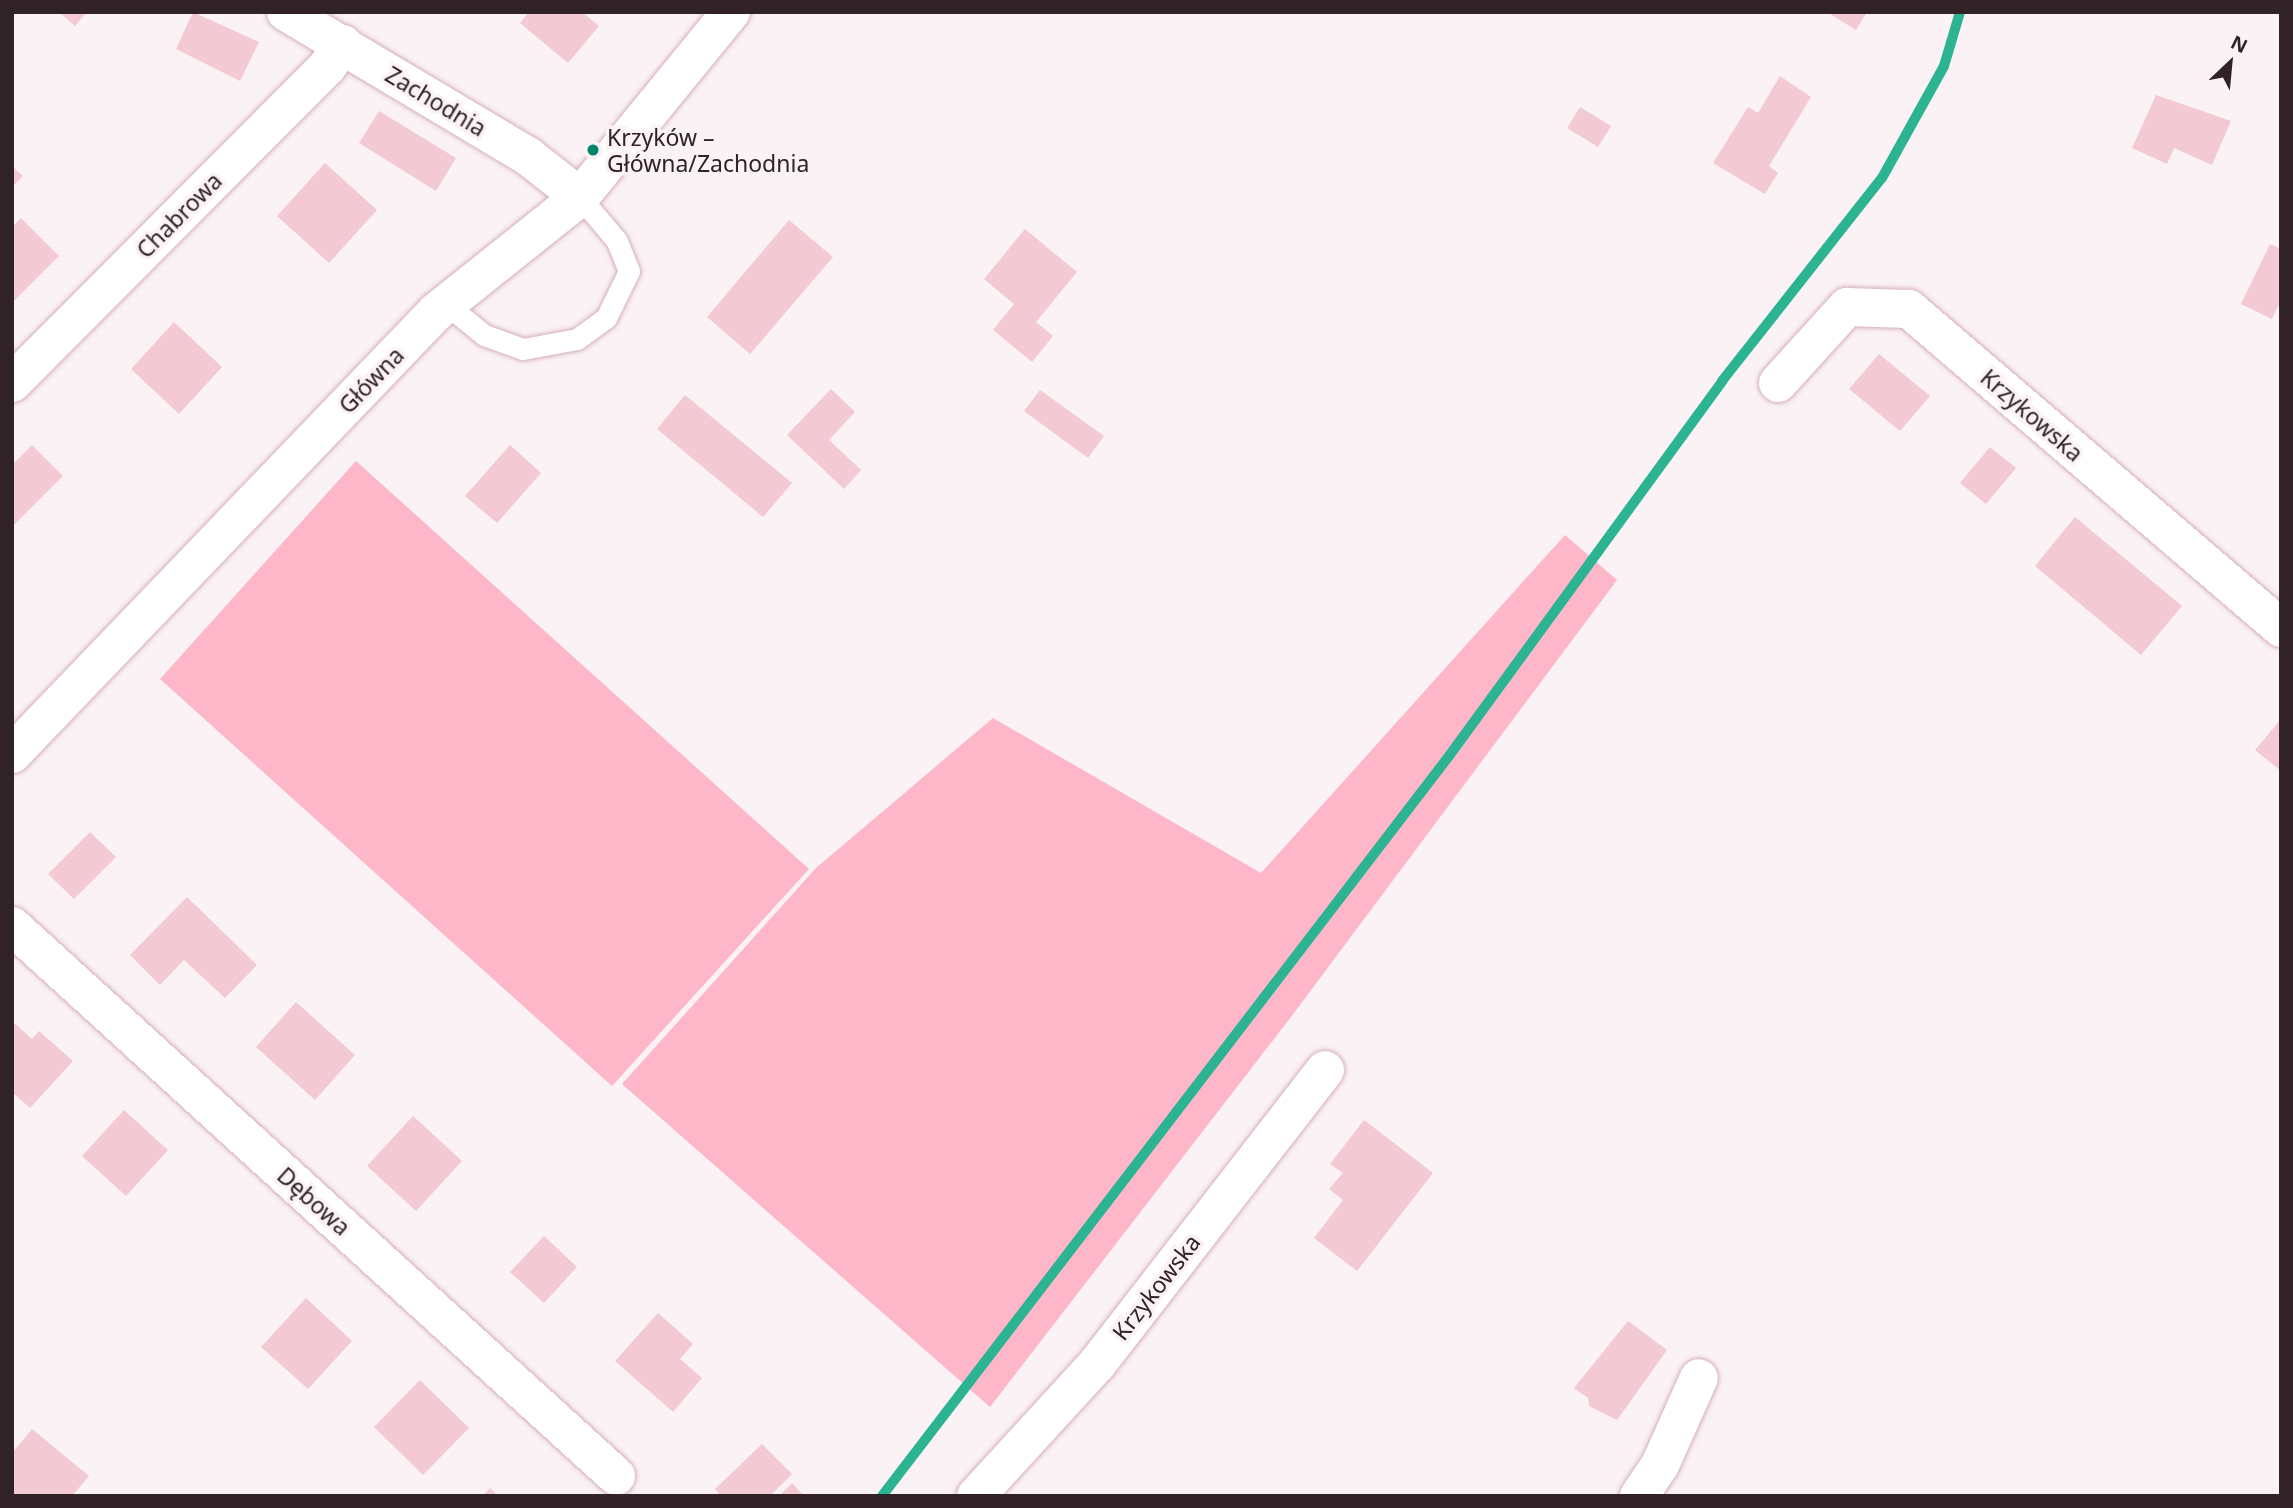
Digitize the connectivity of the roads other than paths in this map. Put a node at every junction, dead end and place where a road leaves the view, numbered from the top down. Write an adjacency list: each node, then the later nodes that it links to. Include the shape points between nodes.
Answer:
1 (286, 12): 3 (street, Zachodnia)
2 (731, 12): 4 (street, Główna)
3 (344, 44): 4 (street, Zachodnia, via 529,157); 6 (street, Chabrowa, via 327,67)
4 (580, 197): 5 (street, Główna); 5 (lane, via 617,241 629,271 606,318 577,339 523,349 484,335)
5 (446, 304): 9 (street, Główna)
6 (15, 373)
7 (1778, 383): 8 (street, Krzykowska, via 1847,307 1909,309)
8 (2277, 617)
9 (12, 754)
10 (12, 926): 13 (street, Dębowa)
11 (1325, 1070): 14 (street, Krzykowska, via 1097,1364)
12 (1699, 1378): 15 (street, via 1660,1465)
13 (616, 1476)
14 (989, 1492)
15 (1639, 1496)

